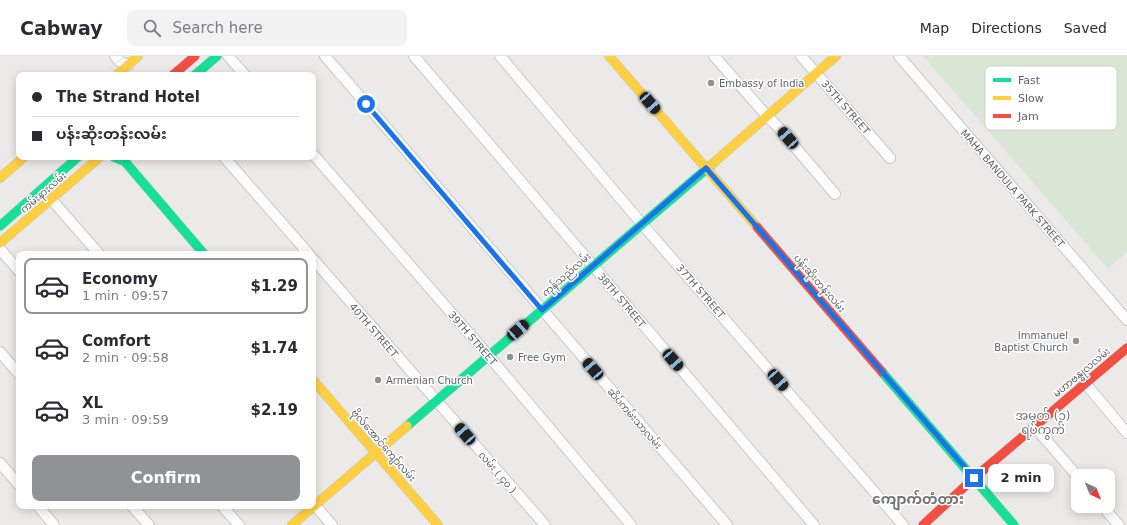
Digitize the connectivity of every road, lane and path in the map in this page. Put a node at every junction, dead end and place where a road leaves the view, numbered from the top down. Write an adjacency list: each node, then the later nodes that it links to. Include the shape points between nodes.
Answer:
1 (115, 56): 14 (street)
2 (138, 56): 14 (main road)
3 (195, 56): 16 (main road)
4 (217, 56): 17 (main road)
5 (228, 56): 18 (street)
6 (325, 56): 42 (street, ဆိပ်ကမ်းသာလမ်း)
7 (414, 56): 40 (street, 38TH STREET)
8 (500, 56): 32 (street, 37TH STREET)
9 (609, 56): 28 (main road, ပန်းဆိုးတန်းလမ်း)
10 (714, 56): 20 (street)
11 (801, 56): 19 (street, 35TH STREET)
12 (836, 56): 19 (main road, ကုန်သည်လမ်း)
13 (899, 56): 43 (street, MAHA BANDULA PARK STREET)
14 (128, 65): 15 (main road)
15 (120, 72)
16 (176, 72)
17 (198, 72)
18 (242, 72)
19 (816, 73): 20 (main road, ကုန်သည်လမ်း); 22 (street, 35TH STREET)
20 (767, 116): 28 (main road, ကုန်သည်လမ်း); 30 (street)
21 (316, 157): 46 (street, 39TH STREET)
22 (890, 158)
23 (21, 160): 29 (main road)
24 (75, 160): 33 (main road, ကမ်းနားလမ်း)
25 (97, 160): 31 (main road, ကမ်းနားလမ်း)
26 (125, 160): 37 (main road)
27 (227, 160): 38 (street)
28 (706, 168): 32 (main road, ကုန်သည်လမ်း); 56 (main road, ပန်းဆိုးတန်းလမ်း)
29 (0, 178)
30 (835, 194)
31 (51, 199): 34 (main road, ကမ်းနားလမ်း); 36 (street)
32 (642, 224): 40 (main road, ကုန်သည်လမ်း); 75 (street, 37TH STREET)
33 (0, 226)
34 (0, 243)
35 (0, 249): 41 (street)
36 (96, 251)
37 (201, 251)
38 (306, 251)
39 (316, 262): 50 (street, 40TH STREET)
40 (593, 266): 42 (main road, ကုန်သည်လမ်း); 74 (street, 38TH STREET)
41 (16, 268)
42 (542, 310): 46 (main road, ကုန်သည်လမ်း); 73 (street, ဆိပ်ကမ်းသာလမ်း)
43 (1127, 320)
44 (1127, 348): 49 (main road, မဟာဗန္ဓုလလမ်း)
45 (0, 352): 47 (street)
46 (488, 355): 50 (main road, ကုန်သည်လမ်း); 72 (street, 39TH STREET)
47 (16, 371)
48 (316, 383): 53 (main road, ဗိုလ်အောင်ကျော်လမ်း)
49 (1087, 386): 51 (main road, မဟာဗန္ဓုလလမ်း); 52 (street)
50 (436, 400): 53 (main road, ကုန်သည်လမ်း); 71 (street, လမ်း ( ၄၀ ))
51 (1037, 429): 55 (street); 56 (main road, မဟာဗန္ဓုလလမ်း)
52 (1127, 433)
53 (376, 452): 58 (main road, ကုန်သည်လမ်း); 70 (main road, ဗိုလ်အောင်ကျော်လမ်း)
54 (0, 463): 57 (street)
55 (1071, 469)
56 (974, 478): 76 (main road, မဟာဗန္ဓုလလမ်း); 77 (main road, ပန်းဆိုးတန်းလမ်း)
57 (16, 481)
58 (316, 502)
59 (316, 506): 69 (street)
60 (41, 509): 65 (street)
61 (135, 509): 66 (street)
62 (225, 509): 67 (street)
63 (309, 509): 68 (main road, ကုန်သည်လမ်း)
64 (1108, 513): 78 (street)
65 (54, 525)
66 (149, 525)
67 (239, 525)
68 (292, 525)
69 (332, 525)
70 (438, 525)
71 (545, 525)
72 (631, 525)
73 (727, 525)
74 (814, 525)
75 (903, 525)
76 (923, 525)
77 (1014, 525)
78 (1119, 525)

